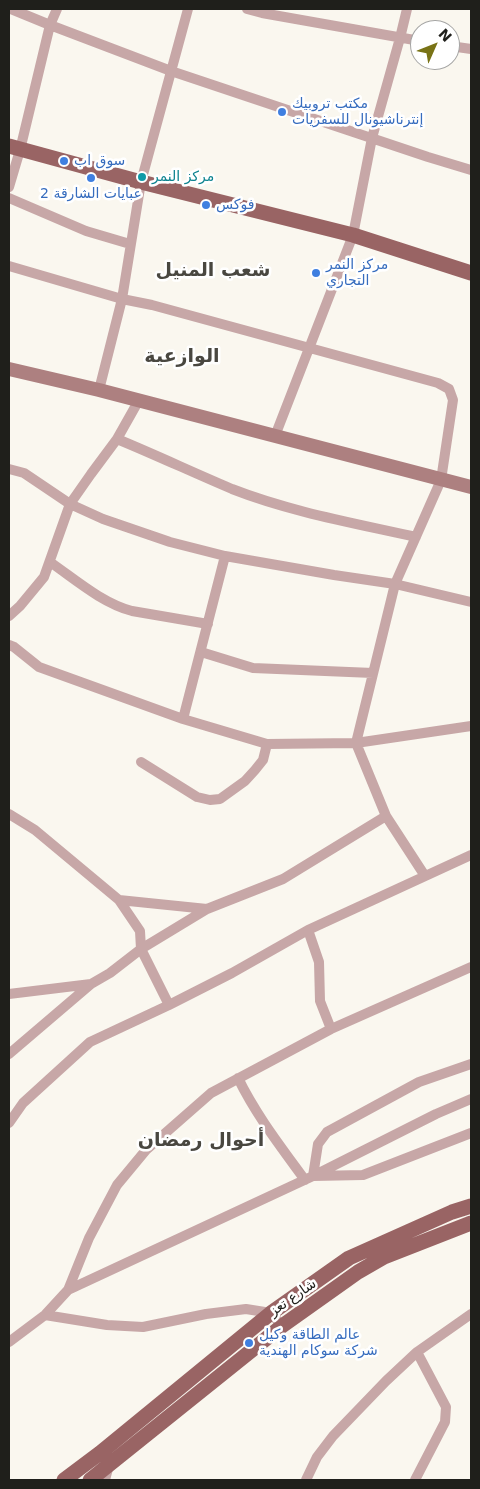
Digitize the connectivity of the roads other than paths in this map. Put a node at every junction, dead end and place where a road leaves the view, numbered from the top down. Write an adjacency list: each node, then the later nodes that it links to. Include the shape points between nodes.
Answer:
1 (11, 9): 6 (street)
2 (57, 9): 6 (street)
3 (188, 9): 9 (street)
4 (247, 9): 7 (street)
5 (407, 9): 7 (street)
6 (50, 25): 9 (street); 11 (street)
7 (400, 38): 8 (street); 10 (street)
8 (410, 40)
9 (171, 71): 10 (street); 13 (street)
10 (372, 138): 12 (street); 16 (street)
11 (14, 148): 13 (main road); 14 (street)
12 (471, 170)
13 (141, 182): 16 (main road); 17 (street)
14 (9, 187)
15 (9, 198): 17 (street, via 86,231)
16 (353, 236): 19 (main road); 21 (street)
17 (130, 244): 20 (street)
18 (9, 266): 20 (street)
19 (471, 273)
20 (122, 299): 21 (street); 23 (street)
21 (309, 347): 25 (street); 28 (street, via 449,388 453,400)
22 (9, 369): 23 (street)
23 (99, 390): 24 (street)
24 (139, 400): 25 (street); 26 (street)
25 (275, 436): 28 (street)
26 (118, 439): 30 (street); 31 (street, via 233,489 269,501)
27 (9, 469): 30 (street, via 24,473)
28 (441, 480): 29 (street); 31 (street)
29 (471, 487)
30 (70, 504): 32 (street, via 170,542); 33 (street)
31 (416, 537): 34 (street)
32 (225, 556): 34 (street); 37 (street)
33 (50, 562): 36 (street, via 44,577); 37 (street, via 119,608)
34 (395, 584): 35 (street); 40 (street)
35 (471, 602)
36 (9, 616)
37 (208, 624): 39 (street)
38 (9, 645): 41 (street, via 39,666)
39 (200, 652): 40 (street, via 253,668); 41 (street)
40 (373, 673): 43 (street)
41 (183, 719): 44 (street)
42 (471, 726): 43 (street)
43 (356, 743): 44 (street); 47 (street)
44 (267, 744): 45 (street, via 263,760 255,770 220,799 197,797)
45 (141, 762)
46 (9, 814): 50 (street, via 35,830)
47 (386, 816): 49 (street); 51 (street, via 283,879)
48 (471, 855): 49 (street)
49 (424, 876): 52 (street)
50 (119, 900): 51 (street); 53 (street, via 140,930)
51 (207, 909): 53 (street)
52 (308, 930): 57 (street); 58 (street, via 319,962 320,1001)
53 (141, 949): 55 (street); 57 (street)
54 (471, 967): 58 (street)
55 (91, 984): 56 (street); 59 (street)
56 (9, 994)
57 (169, 1005): 63 (street, via 90,1042 24,1103)
58 (331, 1029): 61 (street)
59 (9, 1054)
60 (471, 1064): 65 (street, via 418,1082 327,1132 318,1144)
61 (238, 1078): 65 (street, via 262,1120); 68 (street, via 212,1093 146,1150 117,1185 89,1238)
62 (471, 1099): 65 (street)
63 (9, 1123)
64 (471, 1133): 65 (street, via 363,1175)
65 (309, 1178): 68 (street)
66 (471, 1206): 69 (main road, شارع تعز, via 349,1258)
67 (471, 1223): 72 (main road, شارع تعز, via 384,1257)
68 (68, 1290): 71 (street)
69 (271, 1313): 71 (street, via 246,1309 143,1327); 72 (street); 75 (main road, شارع تعز)
70 (471, 1314): 74 (street)
71 (45, 1315): 73 (street)
72 (282, 1326): 76 (main road, شارع تعز)
73 (9, 1342)
74 (417, 1352): 79 (street, via 333,1436 317,1457); 80 (street, via 446,1407 445,1422)
75 (100, 1453): 76 (street); 77 (main road, شارع تعز)
76 (107, 1473): 78 (main road, شارع تعز)
77 (64, 1480)
78 (90, 1480)
79 (306, 1480)
80 (415, 1480)

